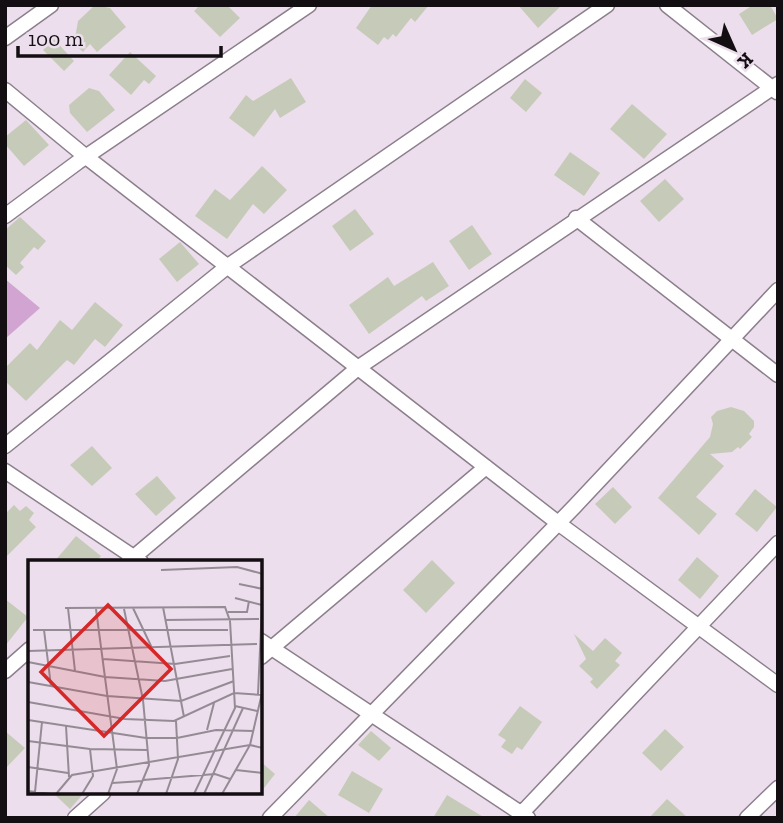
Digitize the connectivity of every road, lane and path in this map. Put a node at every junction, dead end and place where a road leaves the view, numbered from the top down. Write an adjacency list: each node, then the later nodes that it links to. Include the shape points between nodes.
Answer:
1 (51, 5): 5 (street)
2 (309, 5): 8 (street)
3 (607, 5): 11 (street)
4 (667, 5): 6 (street)
5 (5, 38)
6 (776, 88): 10 (street)
7 (5, 90): 8 (street)
8 (85, 156): 9 (street); 11 (street)
9 (5, 216)
10 (576, 218): 13 (street); 14 (street)
11 (228, 266): 14 (street); 16 (street)
12 (778, 290): 13 (street)
13 (731, 341): 15 (street); 19 (street)
14 (359, 367): 17 (street); 22 (street)
15 (778, 375)
16 (5, 446)
17 (486, 467): 19 (street); 24 (street)
18 (5, 471): 21 (street)
19 (558, 523): 23 (street); 28 (street)
20 (778, 543): 23 (street)
21 (134, 560)
22 (136, 560)
23 (700, 628): 27 (street); 31 (street)
24 (264, 649): 28 (street)
25 (28, 651): 26 (street)
26 (5, 671)
27 (778, 685)
28 (372, 715): 31 (street); 33 (street)
29 (778, 788): 34 (street)
30 (101, 795): 32 (street)
31 (522, 816)
32 (75, 818)
33 (270, 818)
34 (747, 818)

